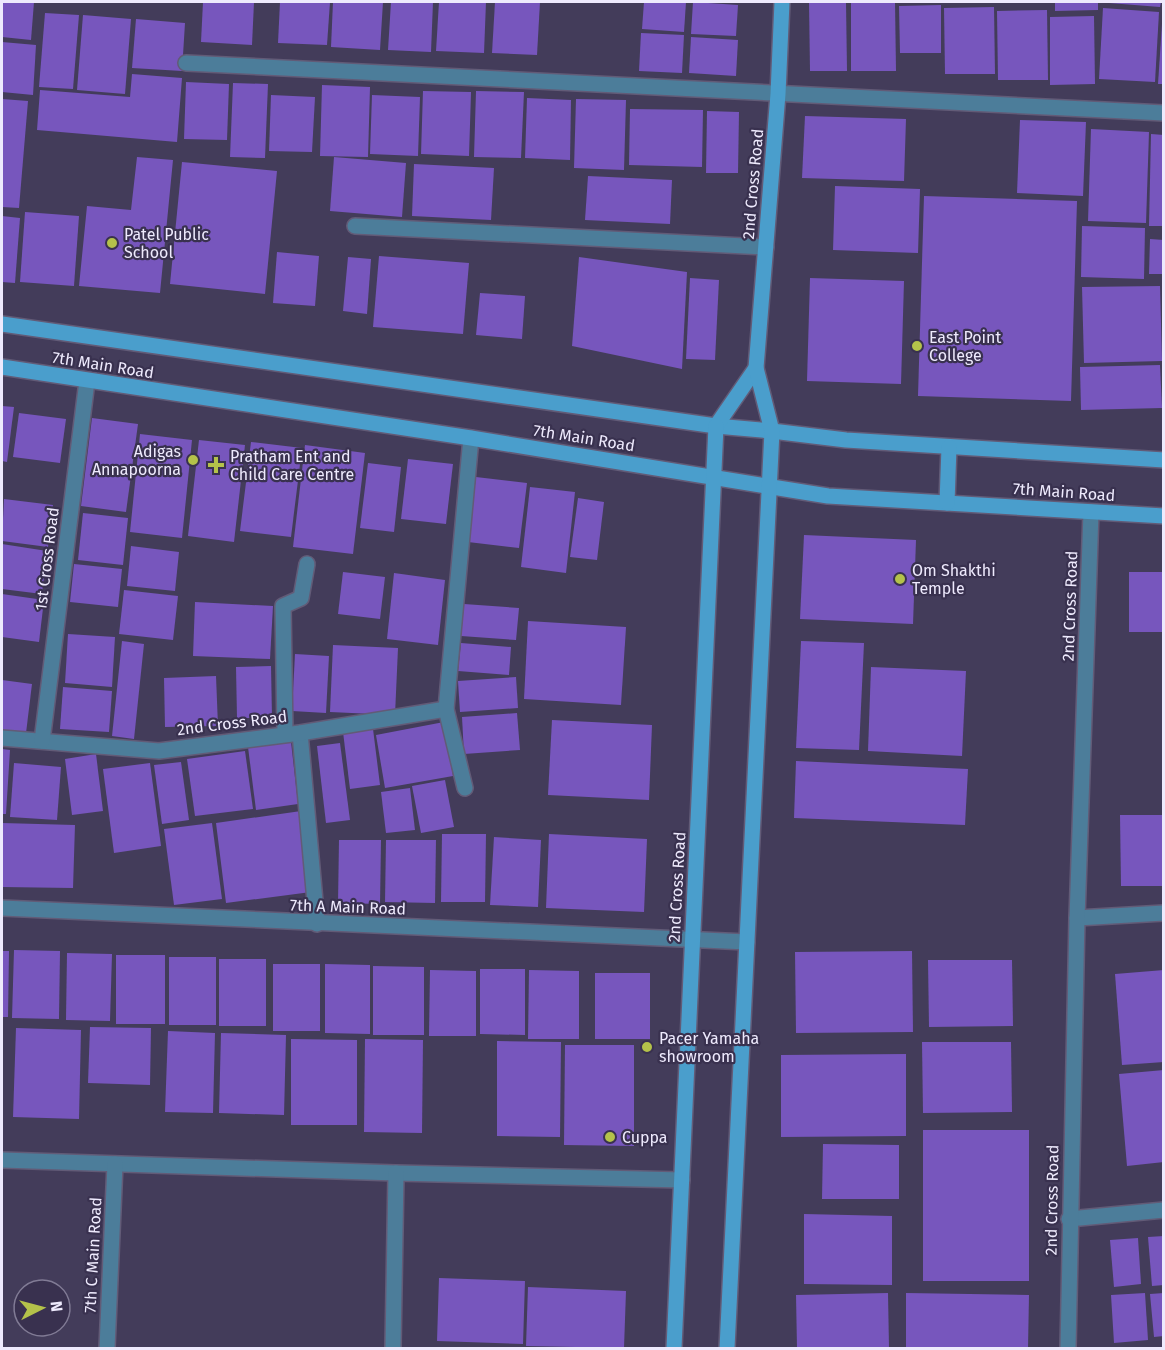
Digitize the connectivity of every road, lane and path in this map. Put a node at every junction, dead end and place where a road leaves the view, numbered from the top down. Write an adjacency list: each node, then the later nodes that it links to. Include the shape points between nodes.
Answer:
1 (782, 2): 3 (main road, 2nd Cross Road)
2 (186, 63): 3 (street)
3 (778, 94): 4 (street); 6 (main road, 2nd Cross Road)
4 (1164, 113)
5 (355, 226): 6 (street)
6 (766, 247): 9 (main road, 2nd Cross Road)
7 (2, 324): 11 (main road, 7th Main Road)
8 (2, 367): 10 (main road, 7th Main Road)
9 (756, 368): 11 (main road); 12 (main road)
10 (87, 381): 13 (main road, 7th Main Road); 25 (street, 1st Cross Road)
11 (716, 426): 12 (main road, 7th Main Road); 16 (main road, 2nd Cross Road)
12 (772, 431): 14 (main road, 7th Main Road); 17 (main road)
13 (471, 438): 16 (main road, 7th Main Road); 22 (street)
14 (949, 447): 15 (main road, 7th Main Road); 18 (main road)
15 (1164, 460)
16 (713, 478): 17 (main road, 7th Main Road); 31 (main road, 2nd Cross Road)
17 (770, 488): 18 (main road, 7th Main Road, via 828,496); 32 (main road)
18 (947, 503): 19 (main road, 7th Main Road)
19 (1091, 512): 20 (main road, 7th Main Road); 29 (street, 2nd Cross Road)
20 (1164, 516)
21 (307, 564): 23 (street, via 301,598 283,606)
22 (446, 709): 23 (street, 2nd Cross Road); 26 (street)
23 (293, 733): 25 (street, 2nd Cross Road, via 159,751); 30 (street)
24 (2, 738): 25 (street, 2nd Cross Road)
25 (42, 741)
26 (465, 788)
27 (2, 908): 30 (street, 7th A Main Road)
28 (1164, 913): 29 (street)
29 (1077, 918): 38 (street, 2nd Cross Road)
30 (317, 924): 31 (street, 7th A Main Road)
31 (693, 939): 32 (street, 7th A Main Road); 36 (main road, 2nd Cross Road)
32 (747, 942): 42 (main road)
33 (2, 1160): 34 (street)
34 (115, 1164): 35 (street); 40 (street, 7th C Main Road)
35 (396, 1173): 36 (street); 39 (street)
36 (682, 1180): 41 (main road, 2nd Cross Road)
37 (1164, 1210): 38 (street)
38 (1069, 1219): 43 (street, 2nd Cross Road)
39 (393, 1347)
40 (107, 1348)
41 (674, 1348)
42 (727, 1348)
43 (1068, 1348)

